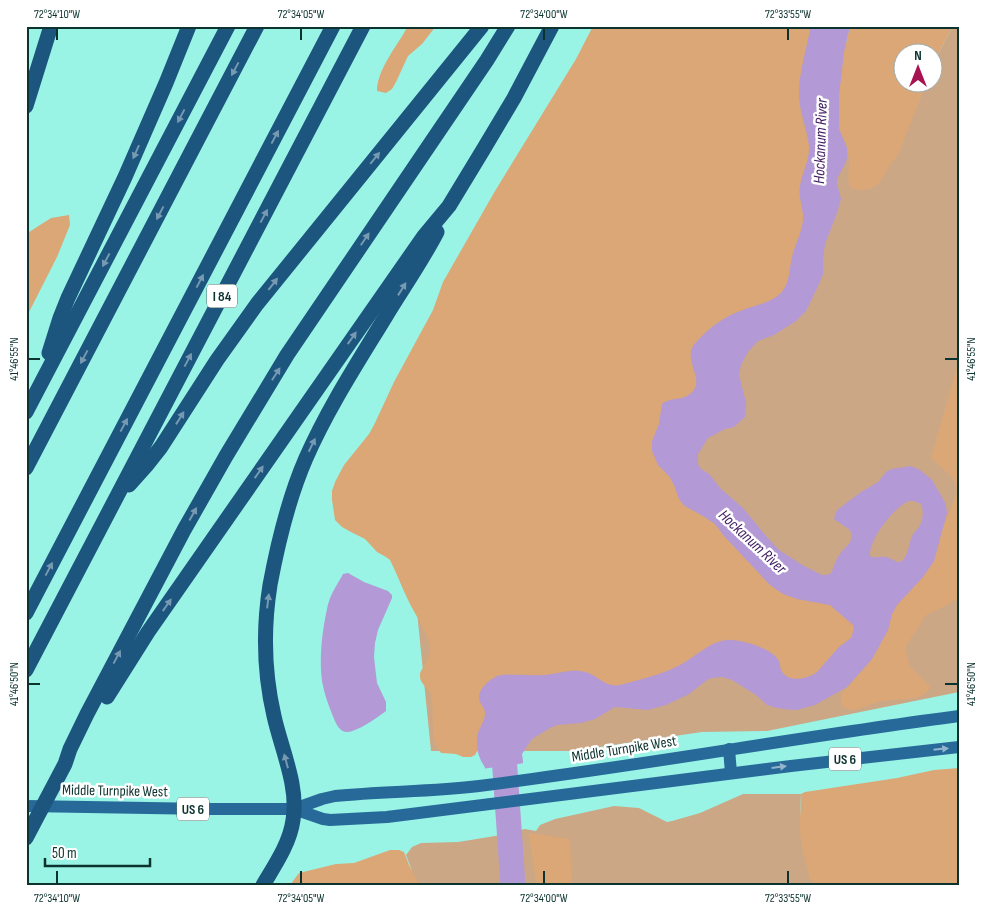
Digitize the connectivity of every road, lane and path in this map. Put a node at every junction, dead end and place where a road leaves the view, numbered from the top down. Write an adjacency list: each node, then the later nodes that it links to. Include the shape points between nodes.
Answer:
1 (51, 26): 10 (highway)
2 (188, 26): 12 (highway, one-way to 12, via 129,168 68,298)
3 (228, 26): 12 (highway, one-way to 12)
4 (258, 26): 14 (highway, one-way to 14)
5 (333, 26): 16 (highway, one-way to 5)
6 (363, 26): 15 (highway, I 84, one-way to 6)
7 (482, 26): 15 (highway, one-way to 7, via 161,447 216,360 257,304)
8 (508, 26): 21 (highway, one-way to 8, via 74,739 149,597 255,407)
9 (552, 26): 11 (highway, via 503,117)
10 (26, 106)
11 (449, 206): 21 (highway, one-way to 11, via 76,753 148,632 424,236); 24 (highway, one-way to 11, via 271,703 266,659 268,603 282,531 314,442 434,238)
12 (42, 381): 13 (highway)
13 (26, 412)
14 (26, 468)
15 (117, 497): 17 (highway, I 84)
16 (26, 612)
17 (26, 670)
18 (959, 716): 20 (main road, Middle Turnpike West / US 6)
19 (959, 747): 22 (main road, Middle Turnpike West / US 6, one-way to 19)
20 (729, 749): 22 (main road); 24 (main road, Middle Turnpike West / US 6, via 477,786 335,796)
21 (65, 764): 25 (highway)
22 (731, 773): 24 (main road, Middle Turnpike West / US 6, via 387,817 323,819)
23 (26, 806): 24 (main road, Middle Turnpike West / US 6)
24 (294, 809): 26 (highway, via 286,844)
25 (26, 838)
26 (264, 885)

